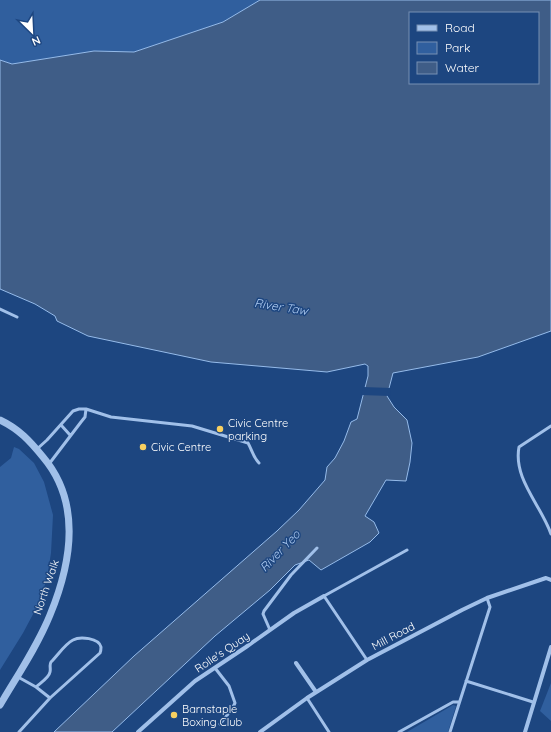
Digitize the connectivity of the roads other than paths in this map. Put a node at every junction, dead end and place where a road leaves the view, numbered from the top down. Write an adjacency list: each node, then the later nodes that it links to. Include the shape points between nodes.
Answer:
1 (0, 309): 2 (lane)
2 (17, 317)
3 (86, 409): 5 (lane, via 73,411); 7 (lane, via 85,417); 9 (lane, via 111,417 192,426 236,439 248,443)
4 (0, 420): 8 (street, North Walk, via 25,436)
5 (61, 425): 7 (lane); 8 (lane)
6 (551, 426): 11 (lane, via 519,447 518,452 518,464 525,485 541,510)
7 (70, 435): 10 (lane)
8 (37, 449): 10 (street, North Walk)
9 (259, 463)
10 (49, 464): 22 (street, North Walk, via 59,480 69,513 67,560 50,615)
11 (551, 534)
12 (317, 548): 17 (lane, via 291,575 264,611 265,621)
13 (406, 550): 15 (lane)
14 (551, 580): 16 (street, Mill Road, via 546,578)
15 (324, 596): 17 (street, Rolle's Quay); 19 (lane)
16 (487, 598): 19 (street, Mill Road); 23 (lane, via 490,607)
17 (270, 630): 21 (street, Rolle's Quay)
18 (551, 647): 29 (street)
19 (367, 660): 25 (street, Mill Road)
20 (296, 663): 25 (street)
21 (215, 668): 31 (lane, via 229,686 235,703); 33 (street, Rolle's Quay, via 195,681)
22 (16, 676): 24 (lane); 30 (street, North Walk)
23 (466, 681): 28 (lane); 29 (lane)
24 (36, 686): 26 (lane); 26 (lane, via 49,674 51,662 73,640 91,639 98,642 101,647 100,653)
25 (316, 692): 27 (street, Mill Road)
26 (50, 698): 32 (lane)
27 (307, 698): 34 (street, Mill Road); 35 (lane)
28 (459, 702): 36 (lane, via 453,702); 37 (lane)
29 (533, 702): 38 (street)
30 (0, 705)
31 (220, 724)
32 (19, 732)
33 (138, 732)
34 (260, 732)
35 (329, 732)
36 (399, 732)
37 (450, 732)
38 (525, 732)

